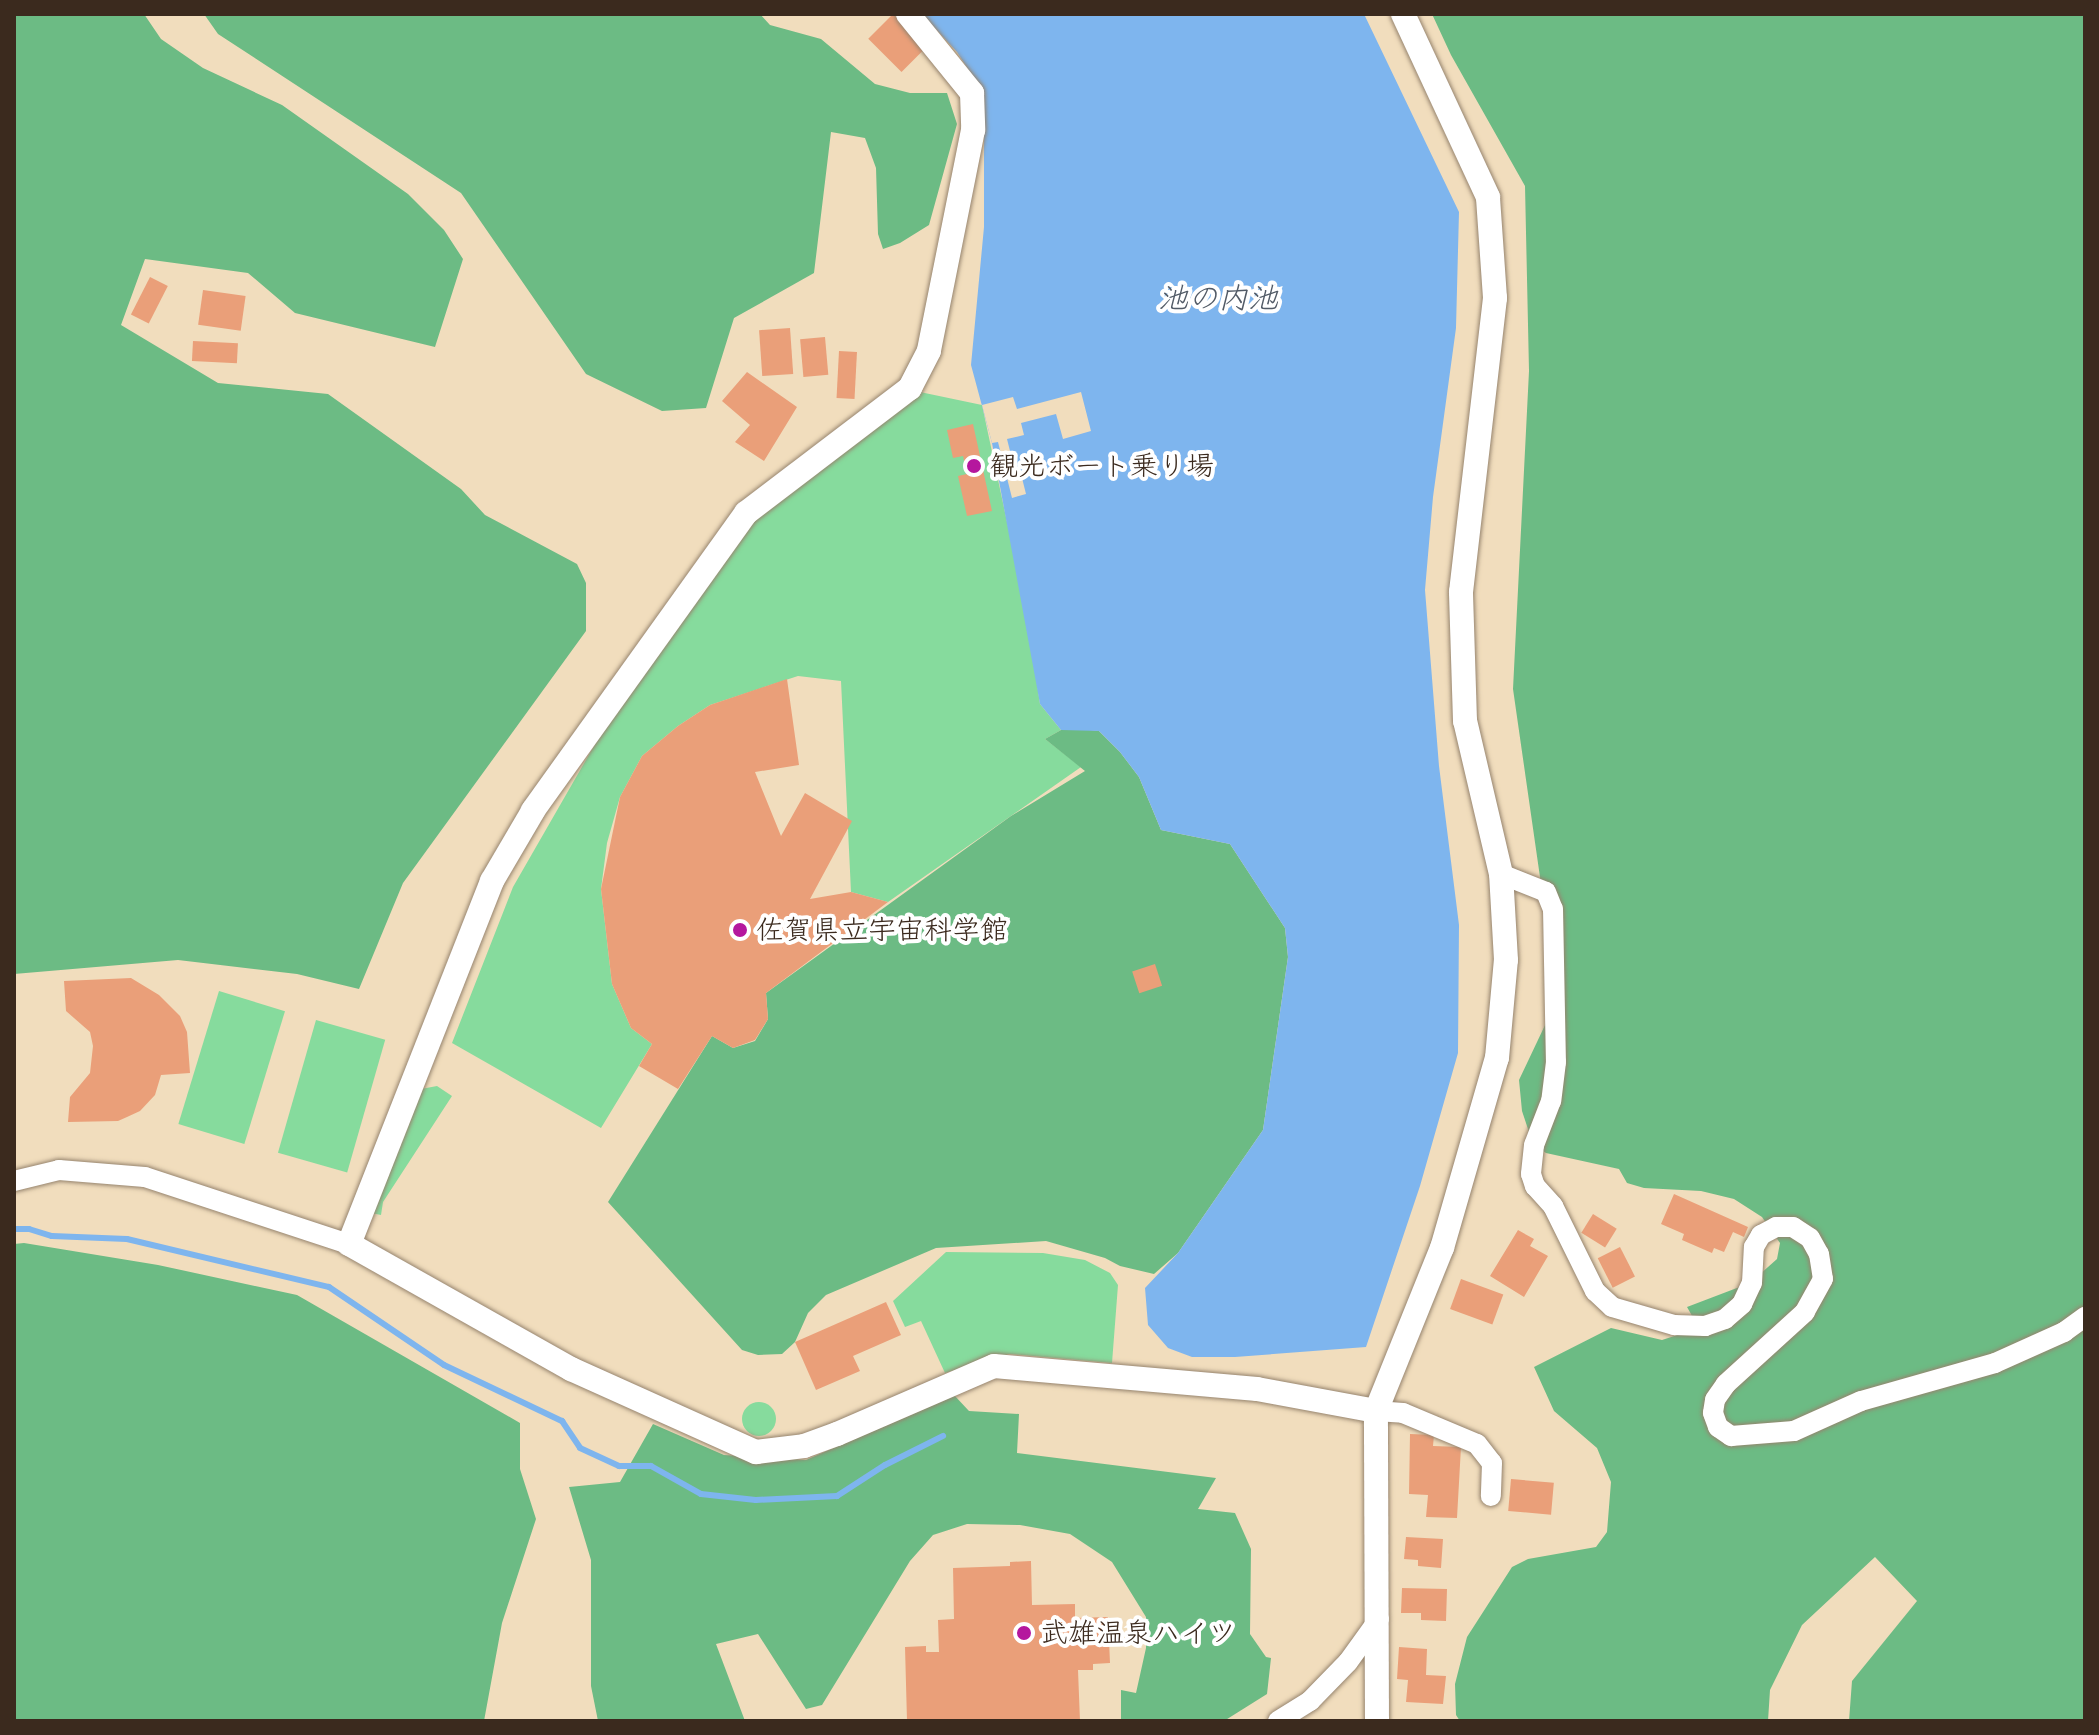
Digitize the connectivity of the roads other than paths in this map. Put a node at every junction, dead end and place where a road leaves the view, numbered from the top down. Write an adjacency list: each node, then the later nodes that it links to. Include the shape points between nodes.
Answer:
1 (908, 14): 5 (street, via 972,93 973,130 929,351 910,388 746,513 533,811 492,881)
2 (1403, 14): 3 (street, via 1488,197 1495,298 1461,592 1465,721)
3 (1501, 874): 6 (street, via 1546,892 1553,909 1556,1062 1531,1174 1595,1291 1612,1307 1674,1325 1705,1326 1725,1319 1742,1304 1752,1283 1754,1247 1761,1235 1776,1227 1793,1227 1810,1238 1819,1254 1823,1279 1805,1312 1726,1384 1715,1400 1718,1427 1731,1436 1794,1431 1861,1401 1995,1363); 7 (street, via 1506,960 1497,1058 1442,1248)
4 (14, 1181): 5 (street, via 59,1170 145,1177)
5 (349, 1244): 7 (street, via 571,1369 756,1452 804,1446 994,1366 1257,1389)
6 (2085, 1317)
7 (1376, 1411): 8 (street, via 1403,1413 1477,1444 1492,1463); 9 (street)
8 (1491, 1496)
9 (1379, 1619): 10 (street, via 1310,1701); 11 (street)
10 (1278, 1721)
11 (1377, 1721)

